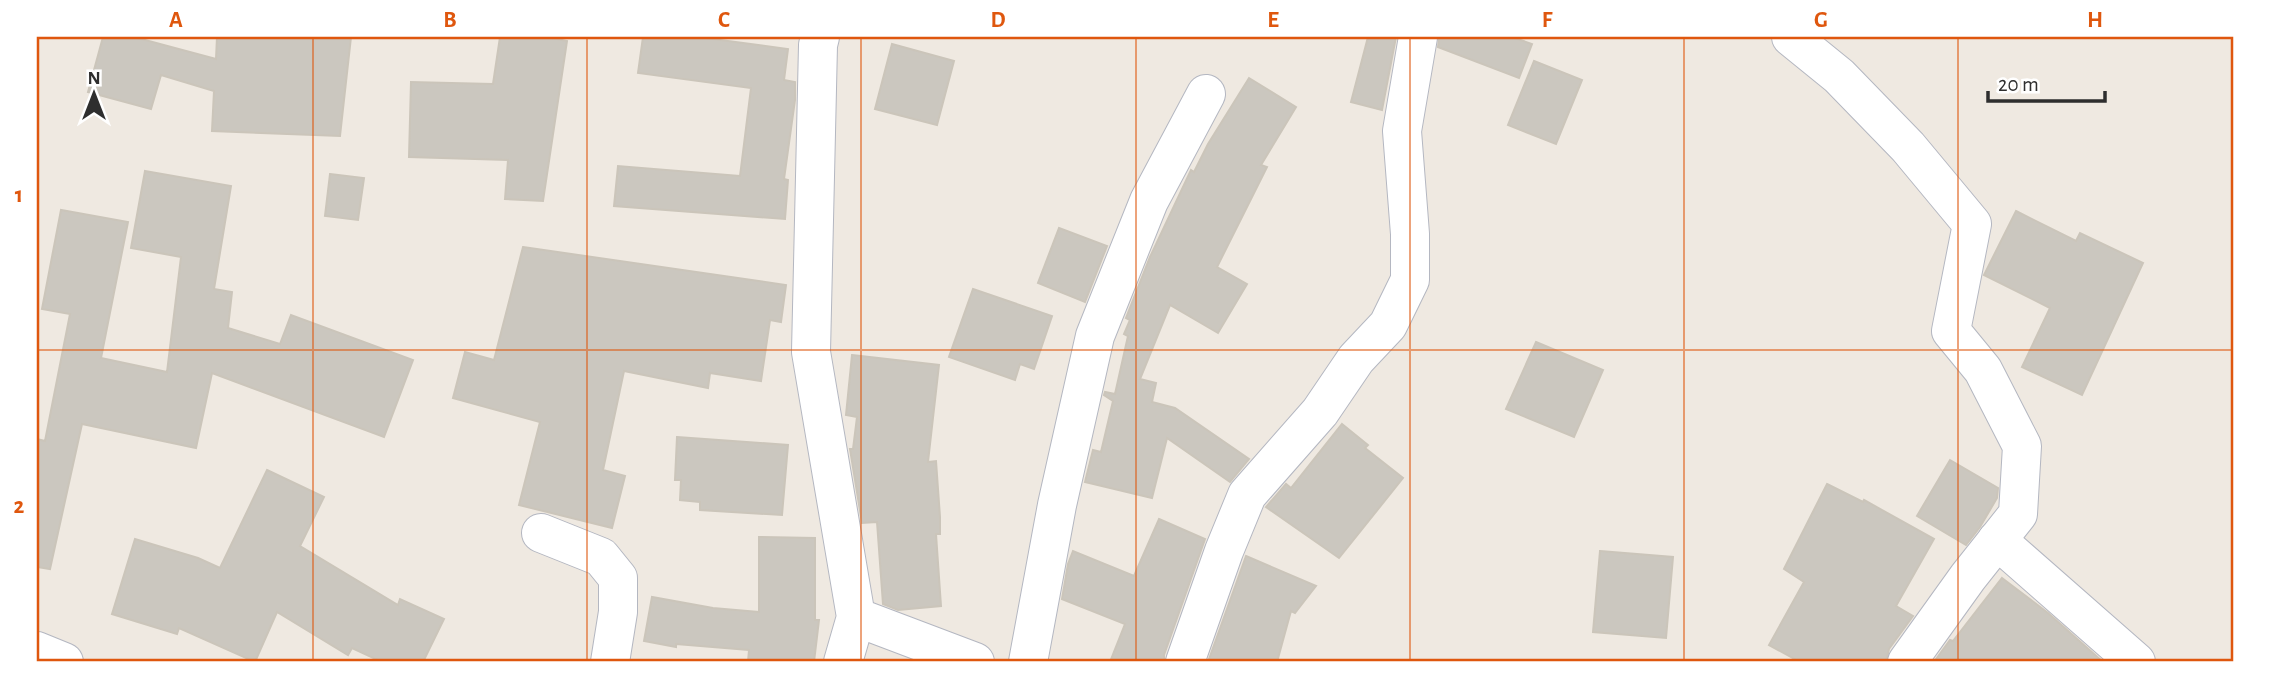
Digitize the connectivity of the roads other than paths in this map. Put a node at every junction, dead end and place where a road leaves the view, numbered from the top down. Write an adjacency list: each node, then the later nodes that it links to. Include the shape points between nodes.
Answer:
1 (820, 37): 7 (street, via 811,352)
2 (1418, 37): 14 (street, via 1402,131 1409,280 1388,326 1247,495)
3 (1791, 37): 6 (street, via 1839,75 1908,147 1972,224 1951,331 1983,370 2022,446 2018,514)
4 (1206, 94): 13 (street, via 1149,201 1095,336)
5 (541, 533): 10 (street, via 601,556 618,578)
6 (1997, 540): 15 (street); 16 (street)
7 (856, 617): 11 (street); 12 (street)
8 (37, 651): 9 (street)
9 (64, 662)
10 (611, 662)
11 (843, 662)
12 (975, 662)
13 (1028, 662)
14 (1185, 662)
15 (1907, 662)
16 (2136, 662)

